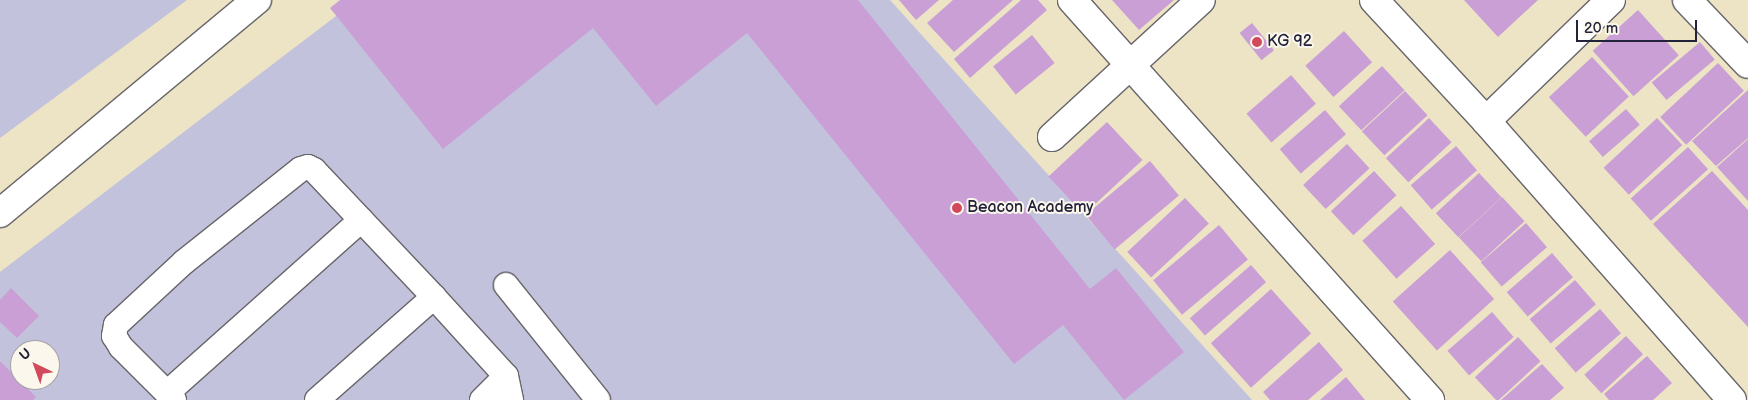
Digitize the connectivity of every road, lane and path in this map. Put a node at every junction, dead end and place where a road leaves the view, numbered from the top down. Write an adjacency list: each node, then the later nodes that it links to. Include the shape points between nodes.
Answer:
1 (257, 0): 11 (street)
2 (1072, 0): 8 (street)
3 (1201, 0): 8 (street)
4 (1374, 0): 9 (street)
5 (1612, 0): 9 (street)
6 (1687, 0): 7 (street)
7 (1748, 64)
8 (1129, 65): 10 (street); 21 (street)
9 (1486, 121): 22 (street)
10 (1052, 137)
11 (0, 213)
12 (361, 220): 14 (lane); 16 (lane); 16 (lane, via 314,170 308,167 300,169 136,304 116,325 114,336)
13 (506, 284): 20 (lane)
14 (434, 297): 15 (lane); 17 (lane)
15 (506, 376): 18 (lane); 19 (lane)
16 (170, 396)
17 (317, 400)
18 (482, 400)
19 (511, 400)
20 (598, 400)
21 (1430, 400)
22 (1732, 400)

